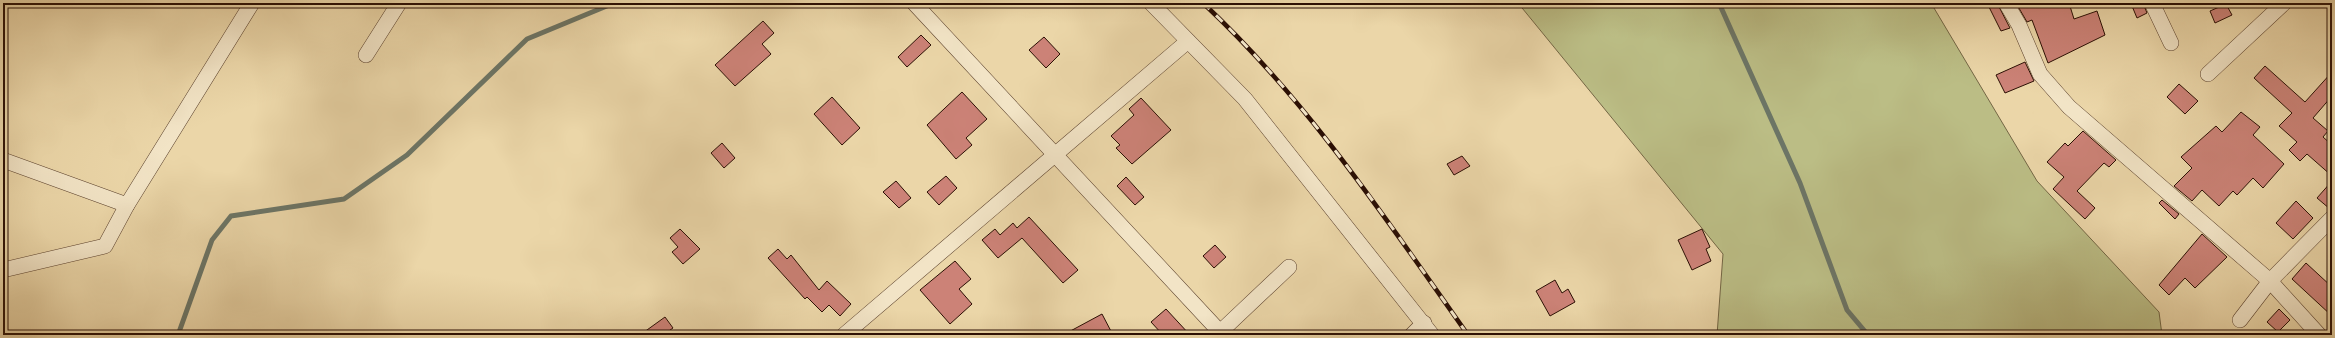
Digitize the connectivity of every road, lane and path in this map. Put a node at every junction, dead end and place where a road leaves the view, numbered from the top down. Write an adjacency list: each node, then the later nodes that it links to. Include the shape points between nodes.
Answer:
1 (252, 3): 14 (street)
2 (399, 3): 10 (street)
3 (914, 3): 12 (street)
4 (1151, 3): 8 (street)
5 (2006, 3): 18 (street, via 2020,25 2040,74 2069,107)
6 (2152, 3): 9 (street)
7 (2284, 3): 11 (street)
8 (1188, 41): 12 (street); 20 (street, via 1245,99)
9 (2171, 42)
10 (366, 55)
11 (2208, 74)
12 (1055, 155): 21 (street); 22 (street)
13 (3, 160): 14 (street)
14 (127, 205): 17 (street, via 105,246)
15 (2332, 218): 18 (street)
16 (1289, 267): 21 (street)
17 (3, 270)
18 (2270, 281): 19 (street); 24 (street)
19 (2240, 320)
20 (1428, 329): 23 (street)
21 (1218, 334)
22 (844, 335)
23 (1412, 335)
24 (2319, 335)

